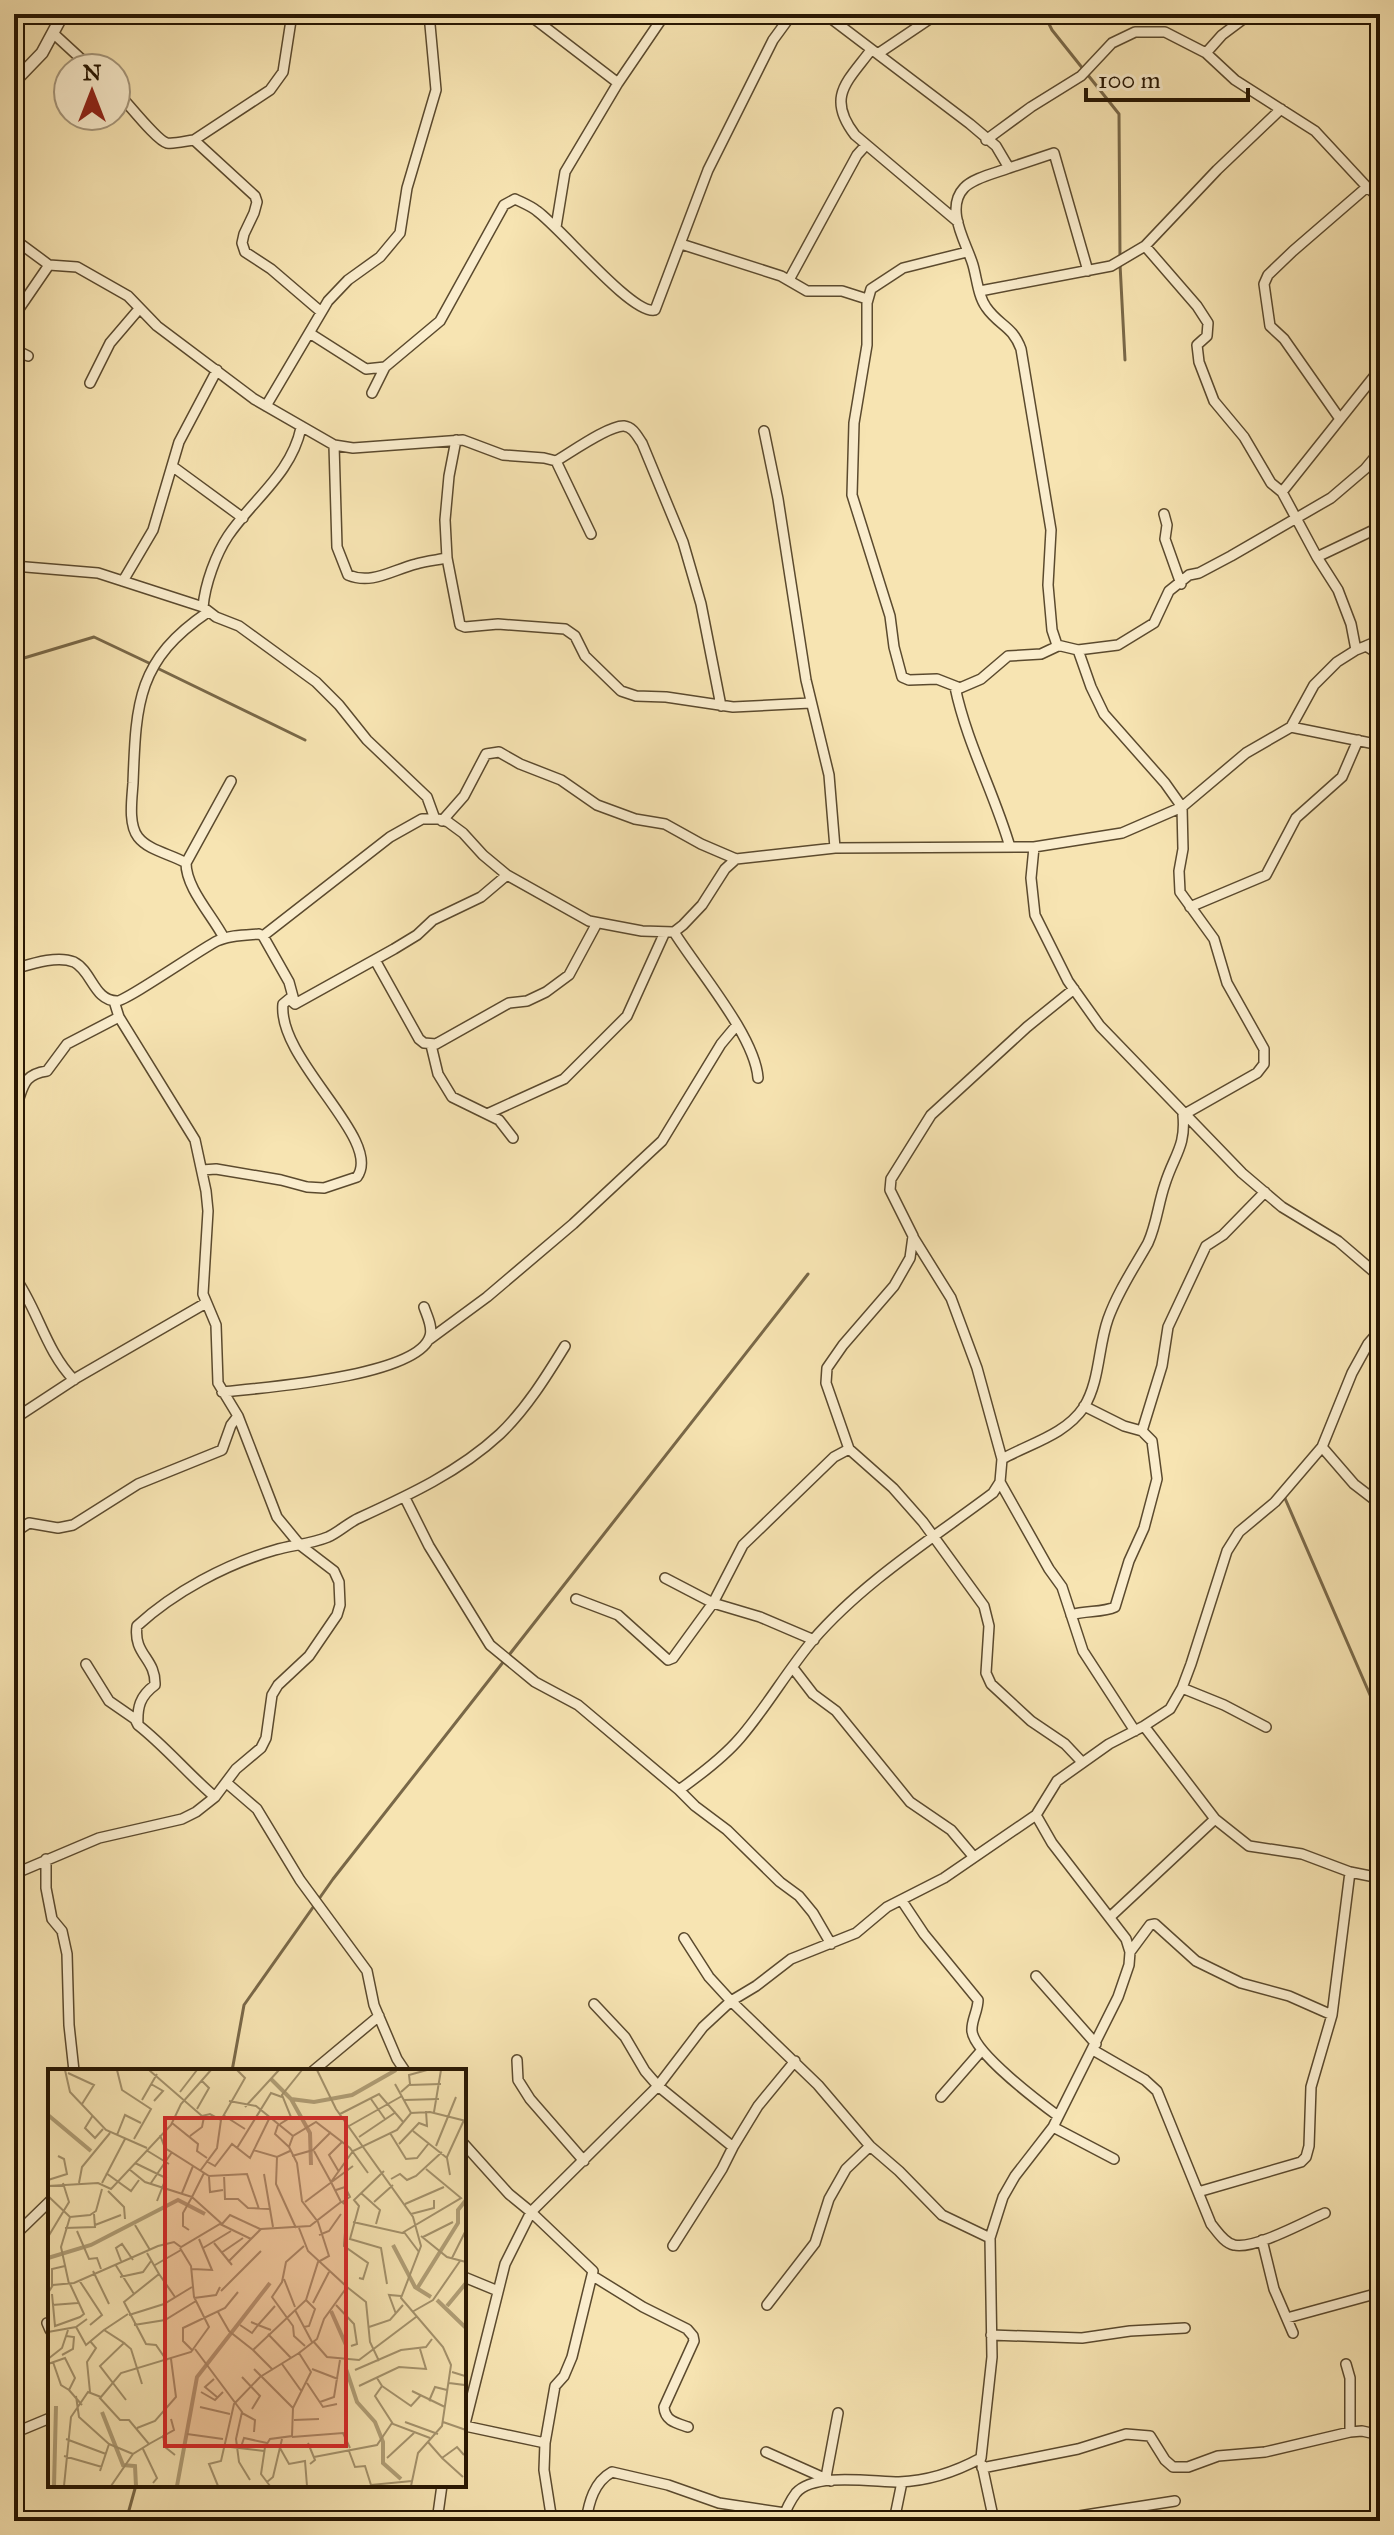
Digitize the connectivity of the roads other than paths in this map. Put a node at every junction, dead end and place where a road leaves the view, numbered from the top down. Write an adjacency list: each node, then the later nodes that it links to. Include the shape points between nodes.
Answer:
1 (63, 14): 10 (street)
2 (292, 14): 18 (street, via 283,72 270,90)
3 (429, 14): 36 (street, via 436,90 407,188 400,233)
4 (528, 14): 15 (street)
5 (665, 14): 15 (street)
6 (792, 14): 27 (street, via 722,140)
7 (825, 14): 11 (street)
8 (937, 14): 11 (street)
9 (1250, 14): 13 (street)
10 (54, 34): 12 (street); 14 (street)
11 (875, 51): 19 (street); 20 (street, via 840,91 845,122)
12 (74, 52)
13 (1206, 53): 17 (street, via 1235,80); 19 (street, via 1165,32 1135,32 1112,43 1084,72)
14 (14, 82)
15 (618, 83): 25 (street, via 565,172)
16 (132, 108): 18 (street, via 157,138 169,143)
17 (1281, 109): 22 (street, via 1315,131); 28 (street)
18 (194, 140): 36 (street, via 255,196 242,243 245,252)
19 (986, 140): 21 (street)
20 (866, 145): 24 (street); 32 (street)
21 (1009, 168): 24 (street, via 963,189); 31 (street, via 1054,153)
22 (1367, 187): 23 (street); 47 (street, via 1293,251 1264,284 1270,326)
23 (1380, 198)
24 (958, 222): 29 (street)
25 (556, 227): 27 (street, via 606,279 649,312 658,306); 41 (street, via 515,199 504,205 440,321)
26 (14, 239): 30 (street)
27 (681, 244): 32 (street)
28 (1145, 246): 31 (street, via 1111,266); 55 (street, via 1208,323 1207,336 1197,345 1214,401)
29 (967, 252): 33 (street); 34 (street, via 903,268 876,284)
30 (49, 265): 35 (street, via 77,267 128,296); 37 (street)
31 (1088, 271): 33 (street)
32 (789, 280): 34 (street, via 807,291 842,291)
33 (980, 291): 68 (street, via 990,313 1015,333 1021,349 1051,530 1048,585)
34 (867, 299): 72 (street, via 852,495 890,616 902,677 937,679)
35 (139, 309): 43 (street); 44 (street, via 110,343)
36 (320, 311): 38 (street)
37 (14, 316)
38 (311, 334): 41 (street, via 366,369); 46 (street)
39 (14, 349): 40 (street)
40 (28, 356)
41 (385, 367): 45 (street)
42 (1380, 369): 47 (street)
43 (217, 370): 46 (street); 54 (street)
44 (90, 383)
45 (372, 393)
46 (266, 406): 48 (street)
47 (1340, 419): 55 (street)
48 (301, 428): 51 (street); 57 (street, via 272,486)
49 (764, 431): 73 (street)
50 (456, 440): 51 (street); 53 (street, via 503,455); 62 (street, via 445,520)
51 (334, 445): 62 (street, via 337,547 348,575 372,579)
52 (1380, 451): 58 (street, via 1331,498)
53 (556, 461): 60 (street); 74 (street, via 608,431 633,429 683,542)
54 (172, 466): 57 (street); 64 (street, via 153,530)
55 (1282, 492): 58 (street)
56 (1164, 514): 65 (street, via 1165,539)
57 (243, 518): 66 (street, via 220,551)
58 (1296, 519): 61 (street); 65 (street)
59 (1380, 527): 61 (street)
60 (591, 534)
61 (1317, 557): 69 (street, via 1338,590)
62 (447, 558): 74 (street, via 460,625 565,629 621,691)
63 (14, 566): 64 (street, via 98,573)
64 (123, 581): 66 (street)
65 (1181, 584): 70 (street, via 1169,591 1154,623 1118,645)
66 (205, 609): 80 (street, via 239,626 316,682 427,797); 85 (street, via 153,665 134,734 134,830 149,847)
67 (1380, 640): 69 (street)
68 (1058, 646): 70 (street); 72 (street, via 1041,654 1008,656 981,679)
69 (1361, 648): 71 (street); 75 (street, via 1314,685)
70 (1078, 650): 79 (street, via 1104,714)
71 (1380, 655)
72 (955, 687): 81 (street)
73 (810, 703): 74 (street); 83 (street, via 829,775)
74 (721, 706)
75 (1291, 727): 76 (street); 79 (street, via 1246,753)
76 (1358, 740): 77 (street); 87 (street, via 1342,777 1296,818 1266,875)
77 (1380, 745)
78 (231, 781): 85 (street)
79 (1182, 807): 82 (street, via 1122,833); 87 (street, via 1180,892)
80 (438, 820): 84 (street, via 464,796 486,754 499,752 561,780 597,805 665,824); 86 (street, via 463,833); 91 (street, via 422,819 390,837)
81 (1010, 847): 82 (street); 83 (street)
82 (1034, 847): 95 (street, via 1035,915)
83 (835, 848): 84 (street)
84 (736, 859): 90 (street, via 702,905)
85 (186, 863): 92 (street, via 192,886)
86 (507, 875): 88 (street); 93 (street, via 481,897 433,920)
87 (1190, 907): 105 (street, via 1214,939 1227,983 1264,1049 1264,1064)
88 (597, 923): 90 (street); 101 (street, via 569,975 546,992 509,1003)
89 (1380, 927): 96 (street)
90 (669, 932): 100 (street); 104 (street, via 627,1016 564,1079)
91 (263, 936): 92 (street); 98 (street)
92 (224, 938): 97 (street, via 125,1000)
93 (375, 960): 98 (street); 101 (street, via 419,1039)
94 (14, 969): 97 (street, via 64,959 86,971 102,995)
95 (1074, 989): 105 (street, via 1100,1026); 109 (street, via 931,1115 891,1179 890,1190)
96 (1380, 991)
97 (114, 1001): 99 (street)
98 (295, 1004): 107 (street, via 289,999 283,1004 286,1032 353,1134 360,1172 324,1188)
99 (119, 1017): 103 (street, via 67,1044 47,1071 25,1080); 107 (street, via 185,1120)
100 (736, 1026): 102 (street); 115 (street, via 662,1141 573,1224)
101 (431, 1045): 104 (street, via 438,1074 452,1097)
102 (758, 1078)
103 (14, 1111)
104 (487, 1114): 106 (street)
105 (1183, 1115): 108 (street); 119 (street, via 1185,1136 1165,1184 1157,1222 1118,1293)
106 (513, 1138)
107 (202, 1170): 112 (street, via 208,1211)
108 (1265, 1192): 111 (street); 122 (street, via 1206,1246 1168,1327)
109 (913, 1236): 124 (street, via 905,1270 827,1368 826,1383); 125 (street, via 951,1298)
110 (14, 1276): 117 (street, via 49,1347)
111 (1380, 1277)
112 (206, 1303): 117 (street); 118 (street, via 216,1325)
113 (424, 1307): 115 (street)
114 (1380, 1330): 123 (street, via 1352,1373)
115 (430, 1339): 118 (street, via 418,1352 370,1371)
116 (565, 1346): 127 (street, via 538,1390 500,1433 460,1466)
117 (74, 1380): 121 (street)
118 (222, 1392): 120 (street)
119 (1084, 1406): 122 (street); 125 (street, via 1054,1434)
120 (238, 1416): 129 (street, via 222,1450 138,1484 73,1525 29,1523); 131 (street, via 277,1517)
121 (14, 1419)
122 (1142, 1431): 135 (street, via 1152,1441 1157,1479 1118,1601 1108,1610)
123 (1322, 1447): 128 (street); 139 (street, via 1227,1551)
124 (849, 1449): 130 (street, via 893,1488); 134 (street, via 834,1457 743,1545)
125 (1002, 1459): 126 (street)
126 (1000, 1482): 130 (street); 135 (street, via 1062,1587)
127 (405, 1498): 131 (street, via 331,1536); 145 (street, via 490,1645 535,1682 578,1705)
128 (1380, 1504)
129 (14, 1533)
130 (933, 1538): 136 (street); 143 (street, via 984,1606 991,1684)
131 (300, 1545): 140 (street, via 276,1549 214,1575 137,1626 135,1642 156,1675 155,1685 137,1709); 144 (street, via 334,1571 340,1592 337,1615 309,1656 278,1685 261,1748 236,1769)
132 (665, 1578): 134 (street)
133 (576, 1599): 134 (street, via 618,1615 668,1660)
134 (713, 1603): 136 (street)
135 (1071, 1615): 142 (street, via 1083,1651)
136 (814, 1640): 138 (street)
137 (86, 1664): 140 (street, via 109,1701)
138 (793, 1668): 145 (street, via 739,1740); 149 (street, via 813,1694 836,1711 910,1802 951,1830)
139 (1182, 1688): 141 (street); 142 (street, via 1170,1709)
140 (138, 1725): 146 (street)
141 (1266, 1727)
142 (1140, 1729): 143 (street); 148 (street)
143 (1082, 1762): 147 (street, via 1057,1781)
144 (228, 1784): 146 (street); 163 (street, via 257,1809 300,1880 367,1971)
145 (679, 1790): 157 (street, via 799,1896)
146 (215, 1797): 150 (street, via 182,1819 99,1838)
147 (1036, 1815): 149 (street); 155 (street)
148 (1215, 1819): 151 (street, via 1249,1846 1302,1854); 155 (street)
149 (973, 1856): 154 (street)
150 (46, 1859): 152 (street); 168 (street, via 52,1919 62,1931 67,1954)
151 (1350, 1872): 153 (street); 162 (street)
152 (14, 1874)
153 (1380, 1878)
154 (902, 1901): 157 (street); 165 (street, via 978,2000 971,2027)
155 (1110, 1917): 158 (street)
156 (684, 1938): 160 (street)
157 (831, 1944): 160 (street, via 791,1959)
158 (1130, 1952): 162 (street, via 1155,1924 1196,1961); 164 (street, via 1118,1997)
159 (1036, 1976): 164 (street)
160 (731, 2001): 167 (street); 171 (street, via 703,2027)
161 (594, 2004): 171 (street, via 625,2037)
162 (1332, 2015): 180 (street, via 1311,2087 1306,2157)
163 (379, 2016): 169 (street); 170 (street)
164 (1094, 2047): 173 (street); 180 (street, via 1157,2091)
165 (982, 2050): 172 (street); 173 (street)
166 (517, 2060): 179 (street, via 518,2080 530,2099)
167 (795, 2061): 176 (street); 177 (street)
168 (74, 2069)
169 (315, 2069)
170 (404, 2069)
171 (658, 2086): 177 (street); 179 (street)
172 (941, 2097)
173 (1058, 2116): 174 (street)
174 (1053, 2127): 178 (street); 185 (street, via 1003,2197)
175 (466, 2146): 182 (street)
176 (870, 2146): 185 (street, via 942,2215); 192 (street, via 846,2169 829,2199 815,2243)
177 (733, 2147): 187 (street)
178 (1114, 2159)
179 (584, 2161): 182 (street)
180 (1198, 2192): 186 (street, via 1222,2237 1234,2245)
181 (48, 2203): 184 (street)
182 (531, 2212): 188 (street, via 587,2264); 190 (street)
183 (1325, 2213): 186 (street)
184 (14, 2236)
185 (990, 2238): 196 (street)
186 (1262, 2240): 193 (street)
187 (673, 2246)
188 (593, 2276): 202 (street, via 693,2336 664,2407 670,2420); 206 (street, via 572,2357 555,2386)
189 (466, 2278): 190 (street)
190 (498, 2291): 200 (street)
191 (1375, 2294): 193 (street)
192 (767, 2305)
193 (1287, 2318): 195 (street)
194 (1185, 2328): 196 (street, via 1082,2338)
195 (1293, 2333)
196 (991, 2335): 208 (street)
197 (1346, 2364): 203 (street)
198 (838, 2413): 209 (street)
199 (48, 2419): 204 (street)
200 (466, 2419)
201 (466, 2427): 206 (street)
202 (688, 2427)
203 (1350, 2432): 205 (street); 208 (street, via 1265,2452 1218,2456 1188,2467 1173,2467 1150,2436 1139,2434)
204 (14, 2433)
205 (1380, 2435)
206 (545, 2443): 216 (street)
207 (766, 2452): 209 (street)
208 (982, 2463): 210 (street); 219 (street)
209 (828, 2479): 210 (street); 213 (street, via 797,2492)
210 (902, 2482): 218 (street)
211 (442, 2487): 215 (street)
212 (1175, 2501): 214 (street)
213 (784, 2517): 217 (street, via 612,2472 594,2491)
214 (1109, 2517): 220 (street)
215 (437, 2521)
216 (552, 2521)
217 (586, 2521)
218 (894, 2521)
219 (995, 2521)
220 (1047, 2521)

